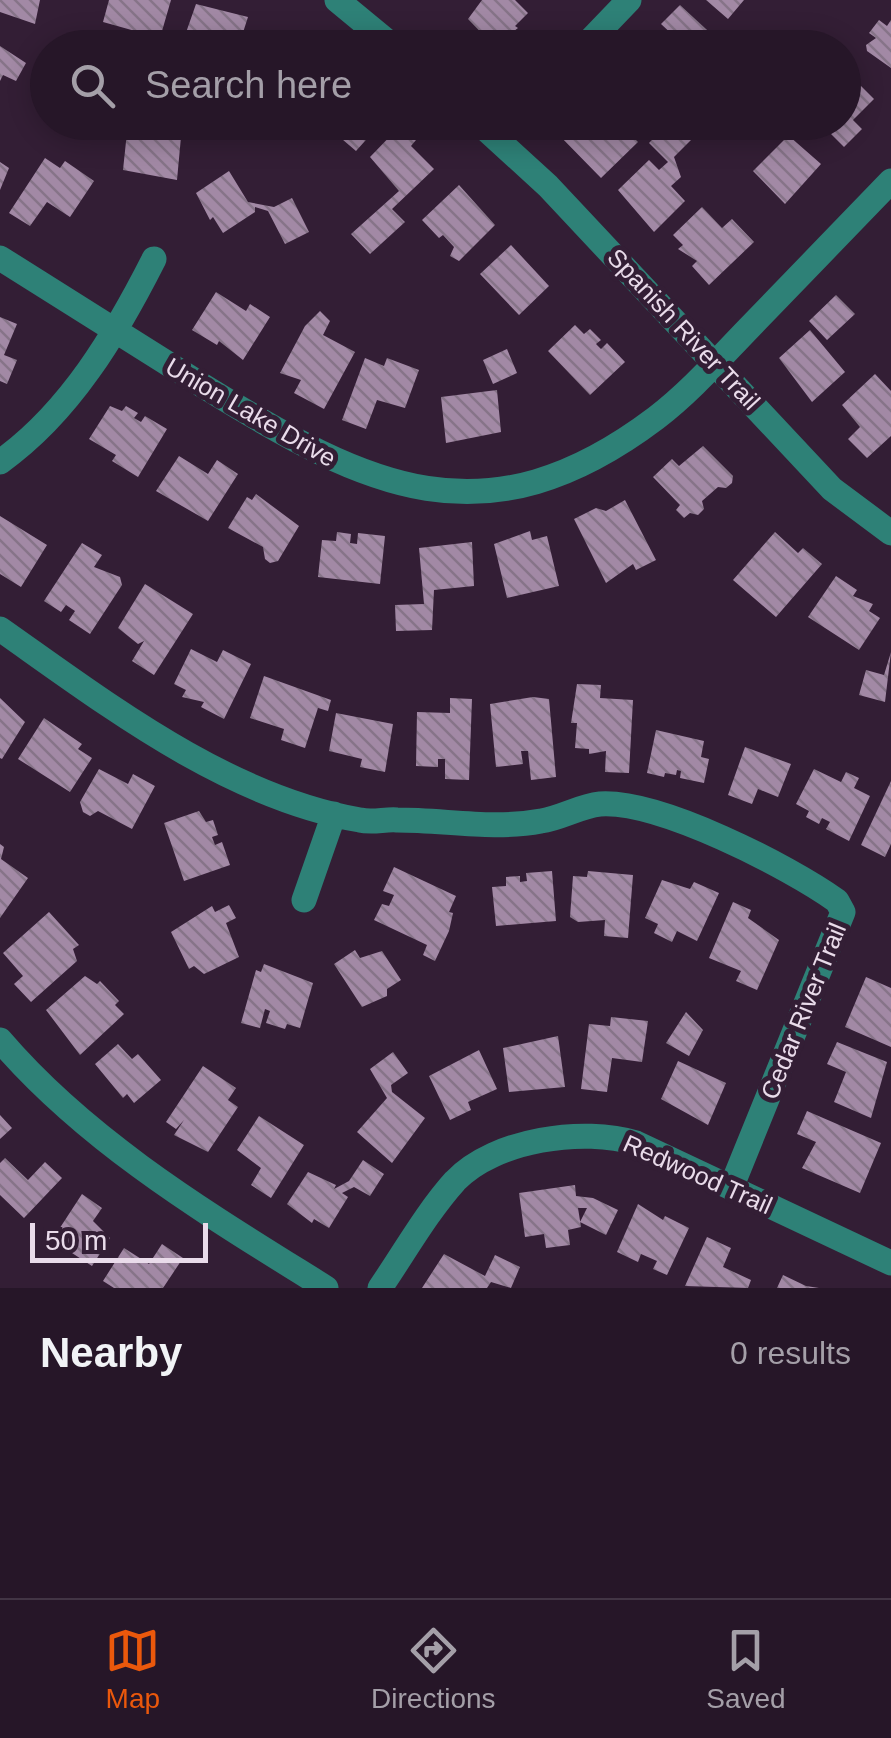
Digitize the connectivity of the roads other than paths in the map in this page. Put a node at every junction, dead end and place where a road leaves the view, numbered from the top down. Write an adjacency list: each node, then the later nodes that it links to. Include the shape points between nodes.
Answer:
1 (337, 0): 3 (street)
2 (630, 0): 4 (street)
3 (373, 30)
4 (601, 30)
5 (505, 140): 10 (street, Spanish River Trail)
6 (891, 181): 10 (street, Union Lake Drive)
7 (0, 258): 9 (street, Union Lake Drive)
8 (154, 259): 9 (street)
9 (117, 332): 10 (street, Union Lake Drive, via 296,442 361,474 469,492 558,476 603,453 658,417); 11 (street, via 64,401)
10 (716, 362): 12 (street, Spanish River Trail, via 832,489)
11 (0, 462)
12 (891, 533)
13 (0, 629): 14 (street, Cedar River Trail, via 214,769)
14 (334, 814): 15 (street); 17 (street, Cedar River Trail, via 364,822 493,826 544,821 598,804 619,806 682,822 740,847 837,901 844,912)
15 (304, 900)
16 (0, 1040): 19 (street, via 57,1103 201,1210)
17 (731, 1188): 18 (street, Redwood Trail); 20 (street, Redwood Trail, via 606,1134 541,1140 477,1163 456,1181)
18 (891, 1263)
19 (326, 1288)
20 (380, 1288)

